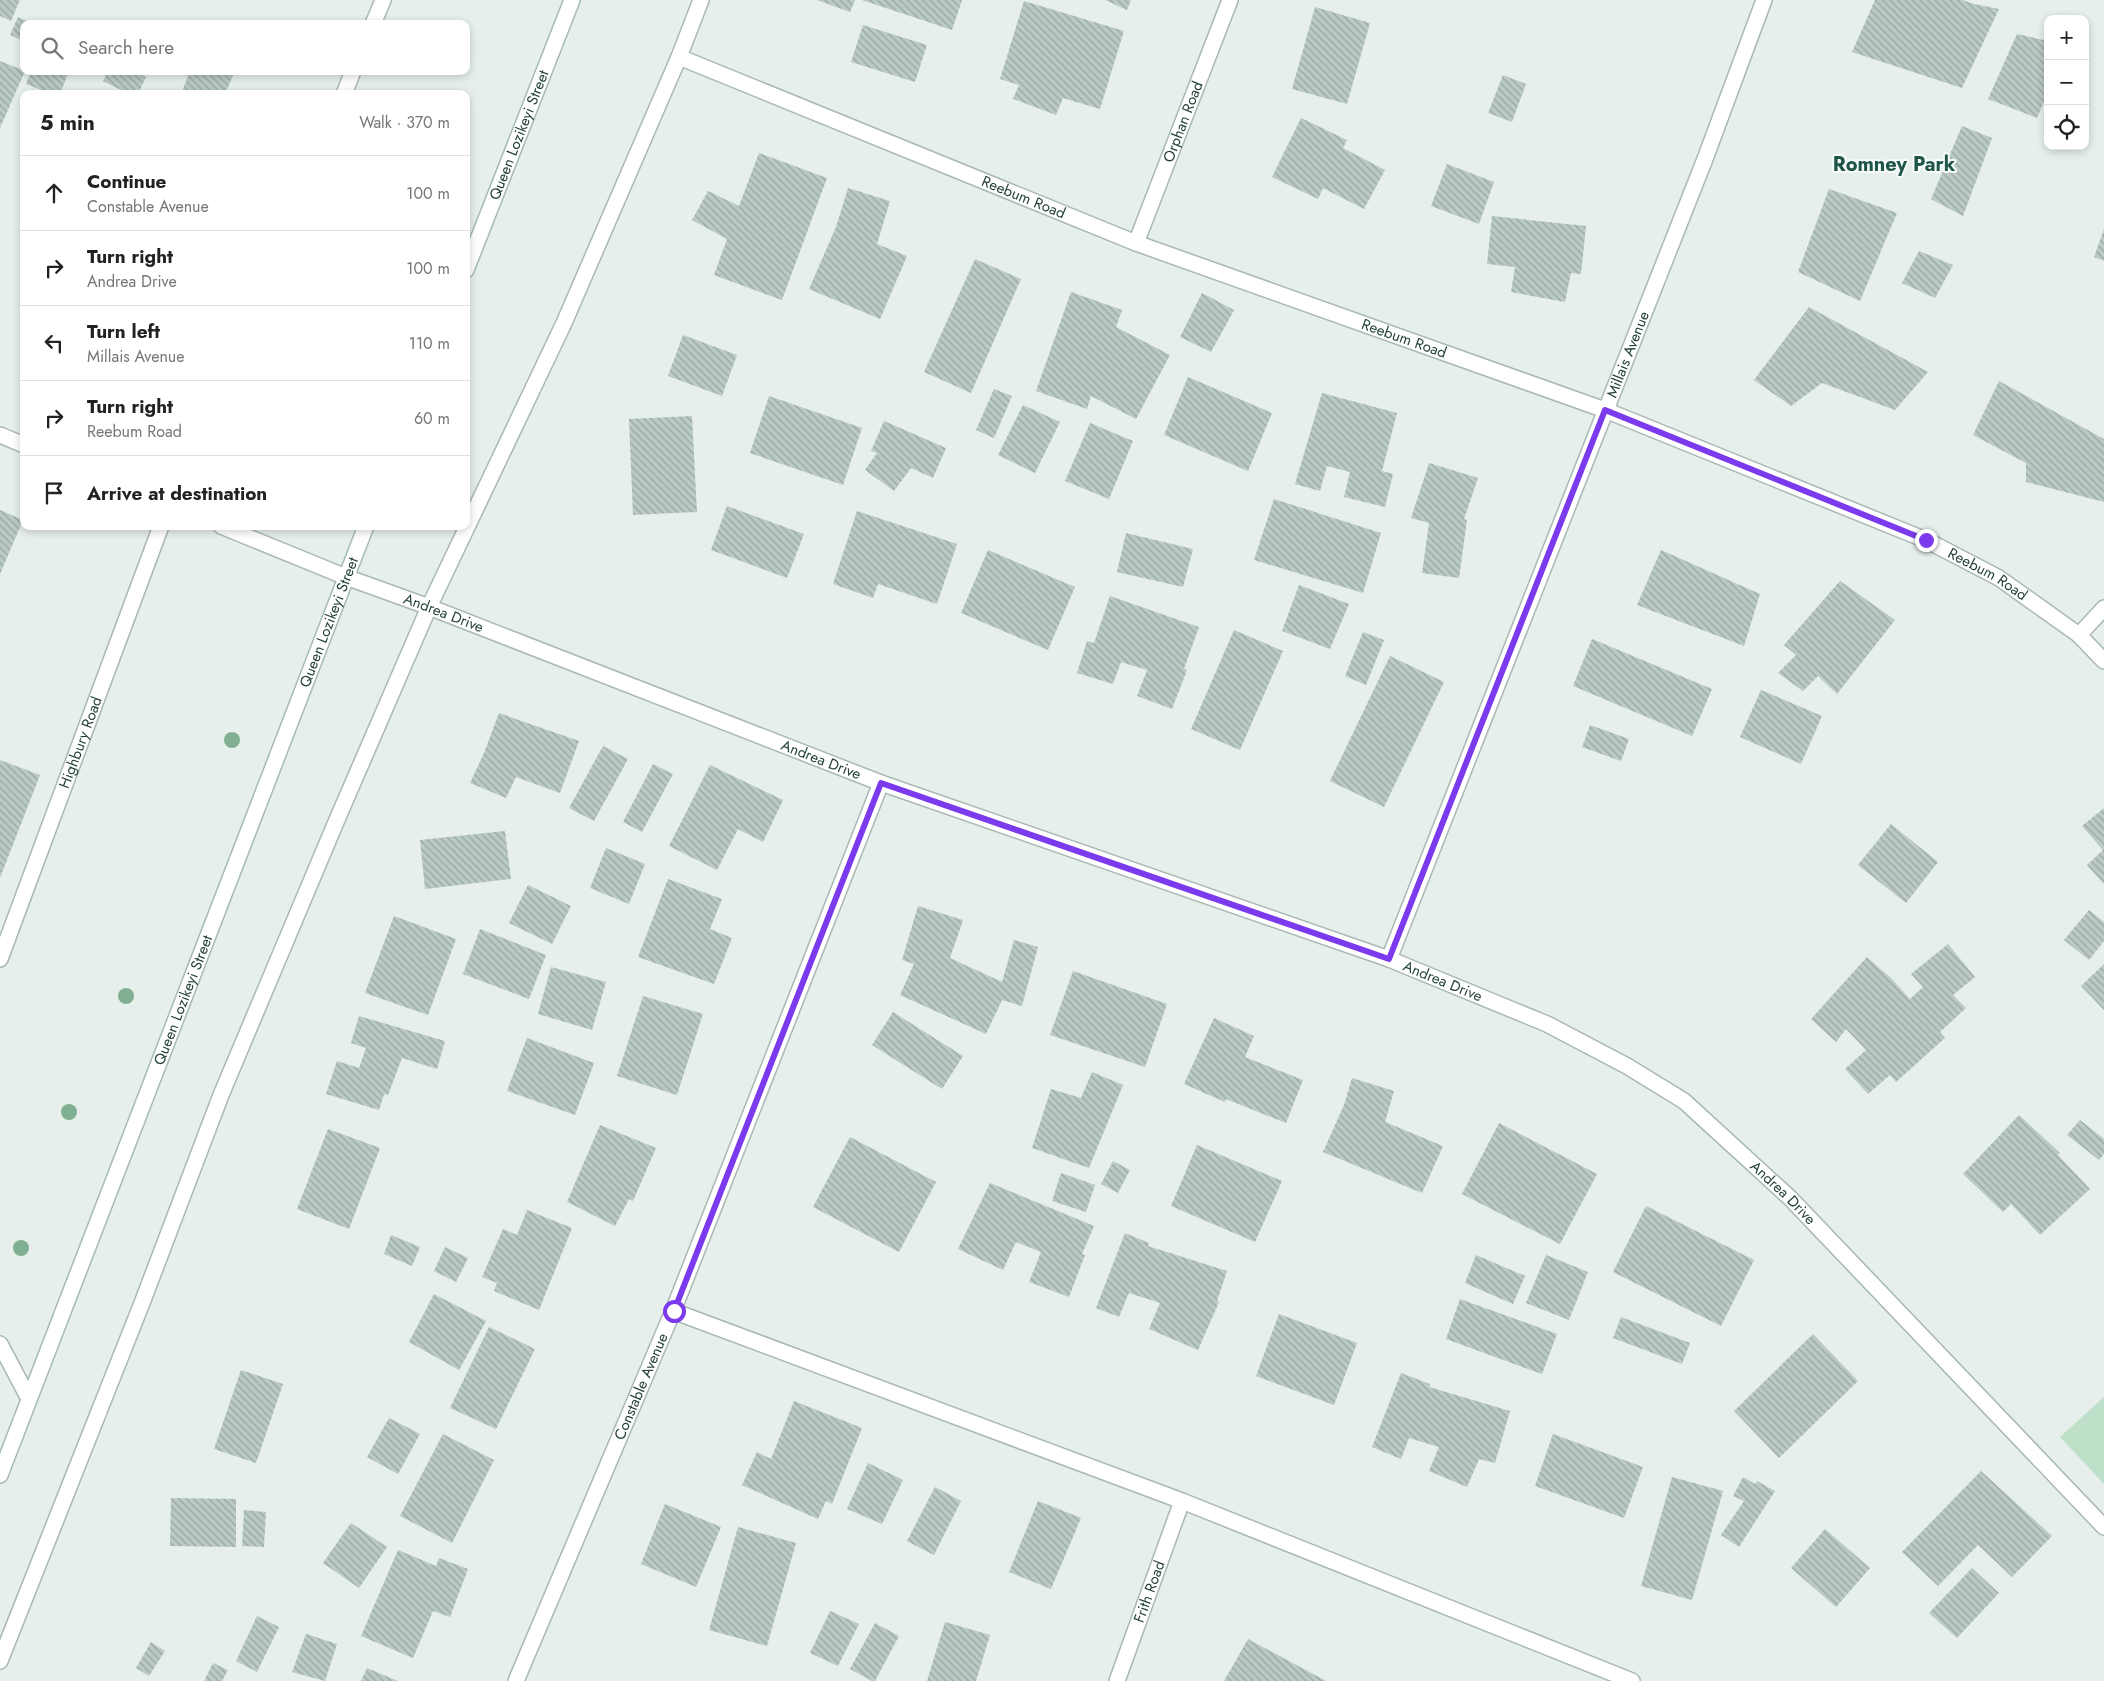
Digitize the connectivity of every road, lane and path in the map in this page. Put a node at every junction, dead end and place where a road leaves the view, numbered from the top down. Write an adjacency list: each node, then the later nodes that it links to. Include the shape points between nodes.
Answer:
1 (383, 0): 6 (street)
2 (572, 0): 11 (street, Queen Lozikeyi Street)
3 (701, 0): 7 (street)
4 (1230, 0): 10 (street, Orphan Road)
5 (1764, 0): 12 (street, Millais Avenue)
6 (375, 20)
7 (679, 57): 10 (street, Reebum Road); 15 (street, via 564,323)
8 (351, 75): 9 (street)
9 (346, 90)
10 (1136, 243): 12 (street, Reebum Road)
11 (470, 260)
12 (1605, 410): 23 (street, Reebum Road, via 1926,540 1999,578); 26 (street, Millais Avenue)
13 (0, 435): 14 (street)
14 (20, 443)
15 (470, 521)
16 (160, 530): 27 (street, Highbury Road)
17 (231, 530): 20 (street, Andrea Drive)
18 (364, 530): 20 (street, Queen Lozikeyi Street)
19 (466, 530): 21 (street)
20 (346, 577): 21 (street, Andrea Drive); 30 (street, Queen Lozikeyi Street)
21 (429, 607): 25 (street, Andrea Drive); 34 (street, via 221,1095)
22 (2104, 608): 23 (street)
23 (2079, 635): 24 (street, Reebum Road)
24 (2104, 661)
25 (881, 783): 26 (street, Andrea Drive); 28 (street, Constable Avenue)
26 (1389, 959): 33 (street, Andrea Drive, via 1547,1024 1627,1066 1684,1102 1790,1198)
27 (0, 960)
28 (674, 1311): 32 (street); 35 (street, Constable Avenue)
29 (0, 1344): 30 (street)
30 (29, 1399): 31 (street, Queen Lozikeyi Street)
31 (0, 1475)
32 (1182, 1501): 36 (street, Frith Road); 37 (street)
33 (2104, 1527)
34 (0, 1662)
35 (516, 1681)
36 (1117, 1681)
37 (1632, 1681)

